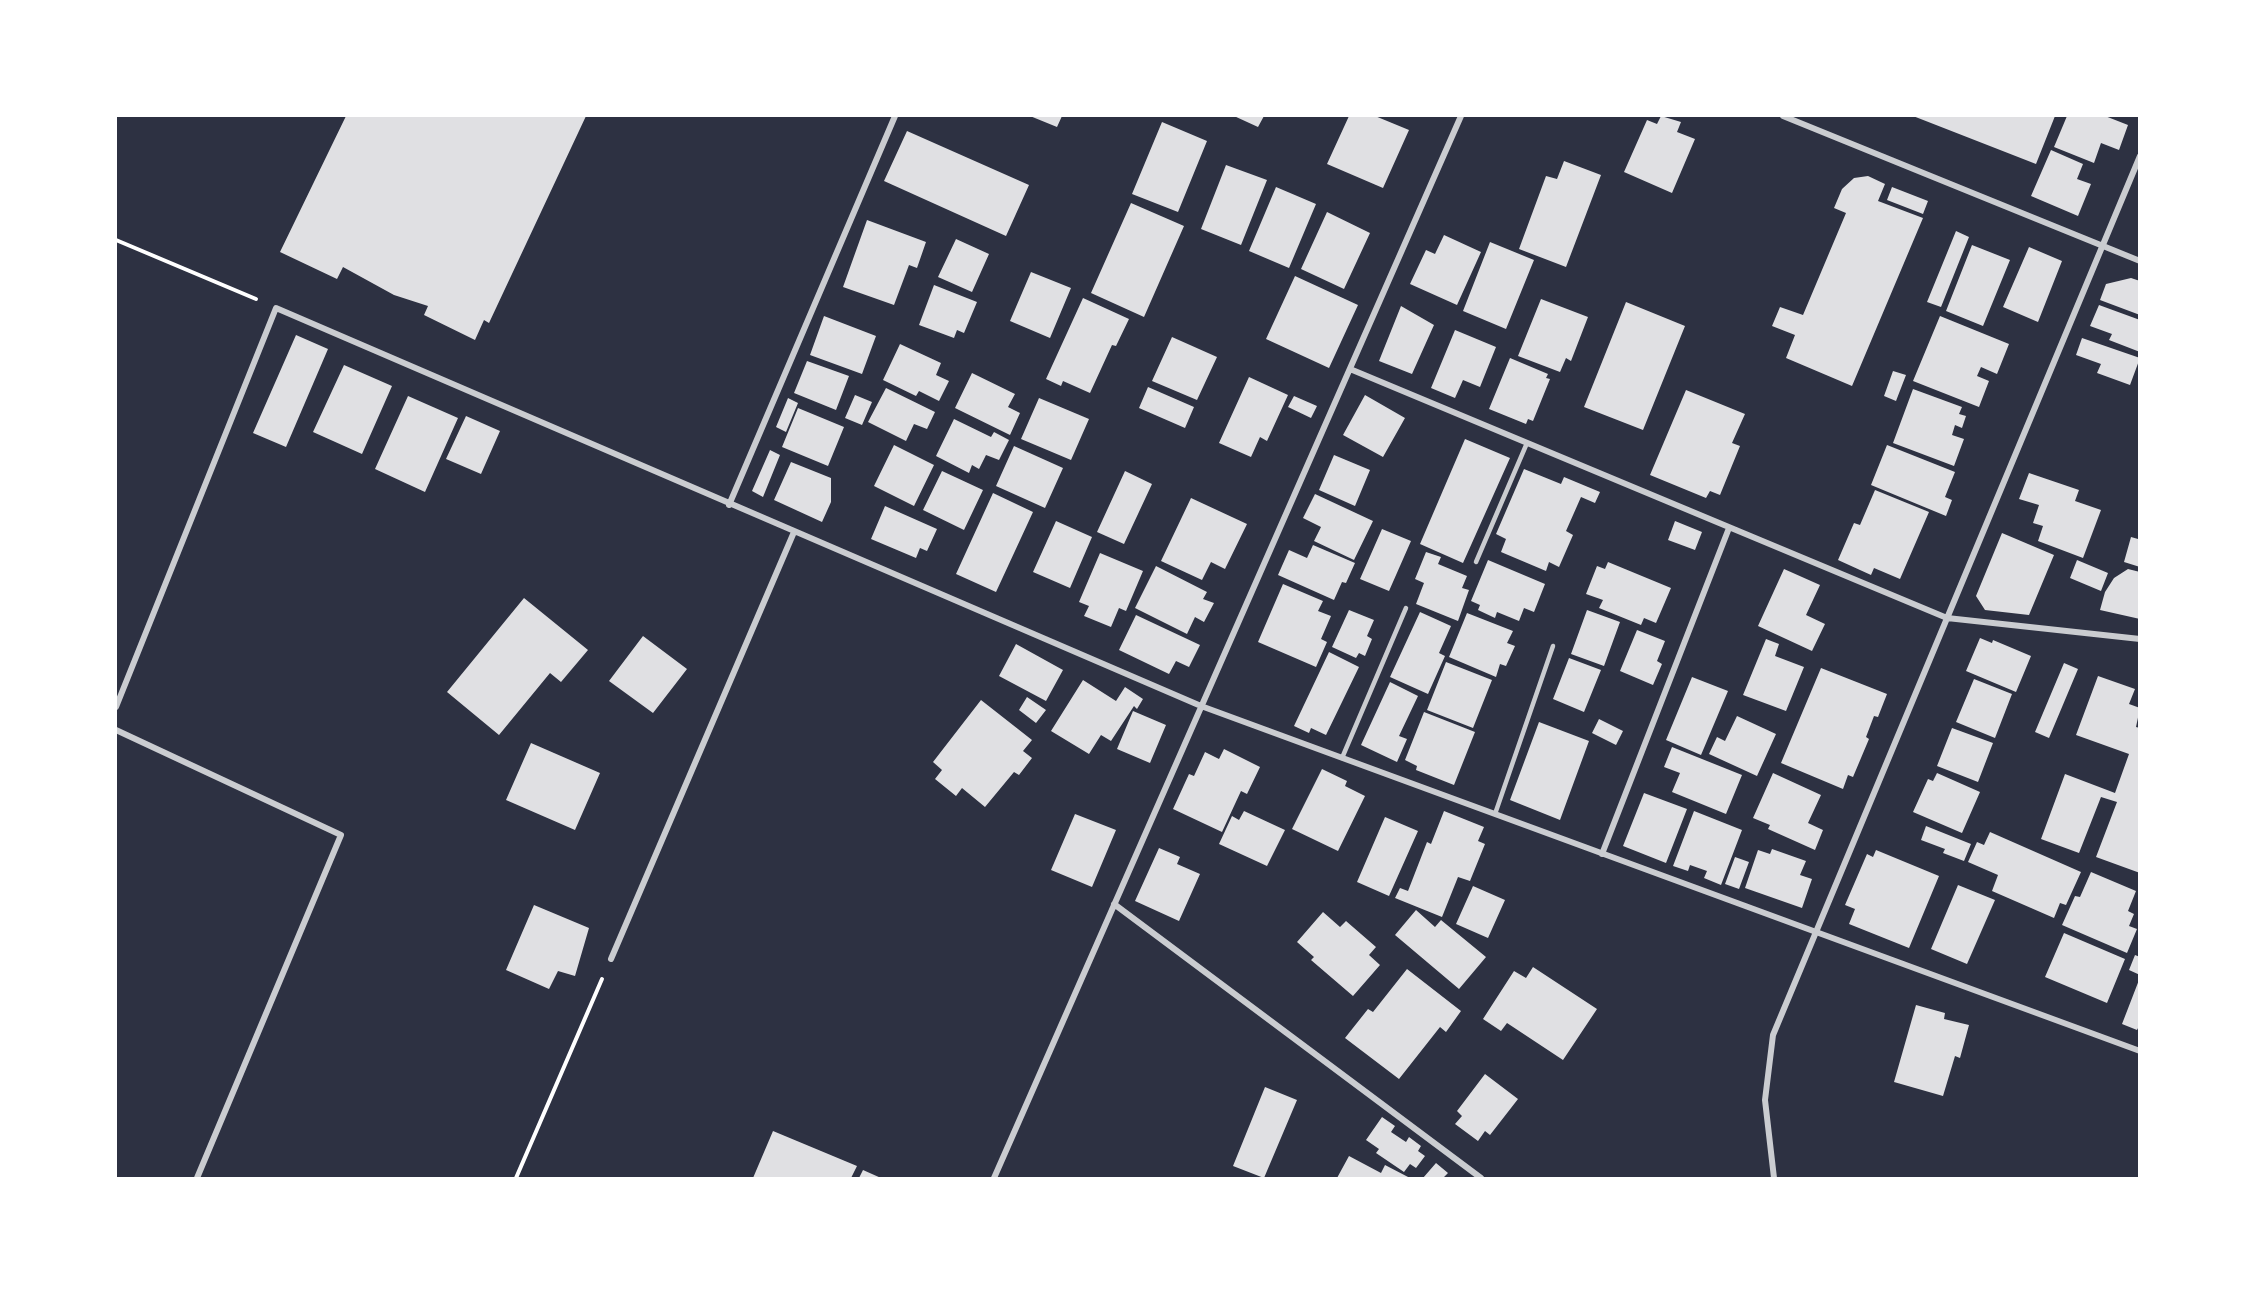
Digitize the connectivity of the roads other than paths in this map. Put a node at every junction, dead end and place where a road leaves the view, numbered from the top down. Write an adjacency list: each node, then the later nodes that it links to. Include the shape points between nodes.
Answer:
1 (895, 116): 9 (street)
2 (1461, 116): 7 (street)
3 (1783, 116): 5 (street)
4 (2139, 156): 5 (street)
5 (2102, 247): 6 (street); 14 (street)
6 (2139, 261)
7 (1350, 369): 8 (street); 17 (street)
8 (1527, 443): 10 (street); 12 (lane)
9 (729, 504): 11 (street); 18 (street, via 276,308)
10 (1729, 528): 14 (street); 22 (street)
11 (794, 532): 17 (street); 25 (street)
12 (1476, 562)
13 (1406, 608): 20 (lane)
14 (1947, 618): 15 (street); 24 (street)
15 (2139, 639)
16 (1553, 646): 21 (lane)
17 (1200, 706): 20 (street); 23 (street)
18 (116, 707)
19 (116, 730): 27 (street, via 341,835)
20 (1342, 758): 21 (street)
21 (1495, 814): 22 (street)
22 (1602, 854): 24 (street)
23 (1114, 904): 28 (street); 29 (street)
24 (1815, 932): 26 (street); 30 (street, via 1773,1035 1765,1100)
25 (611, 959)
26 (2139, 1051)
27 (196, 1179)
28 (994, 1179)
29 (1481, 1179)
30 (1774, 1179)

